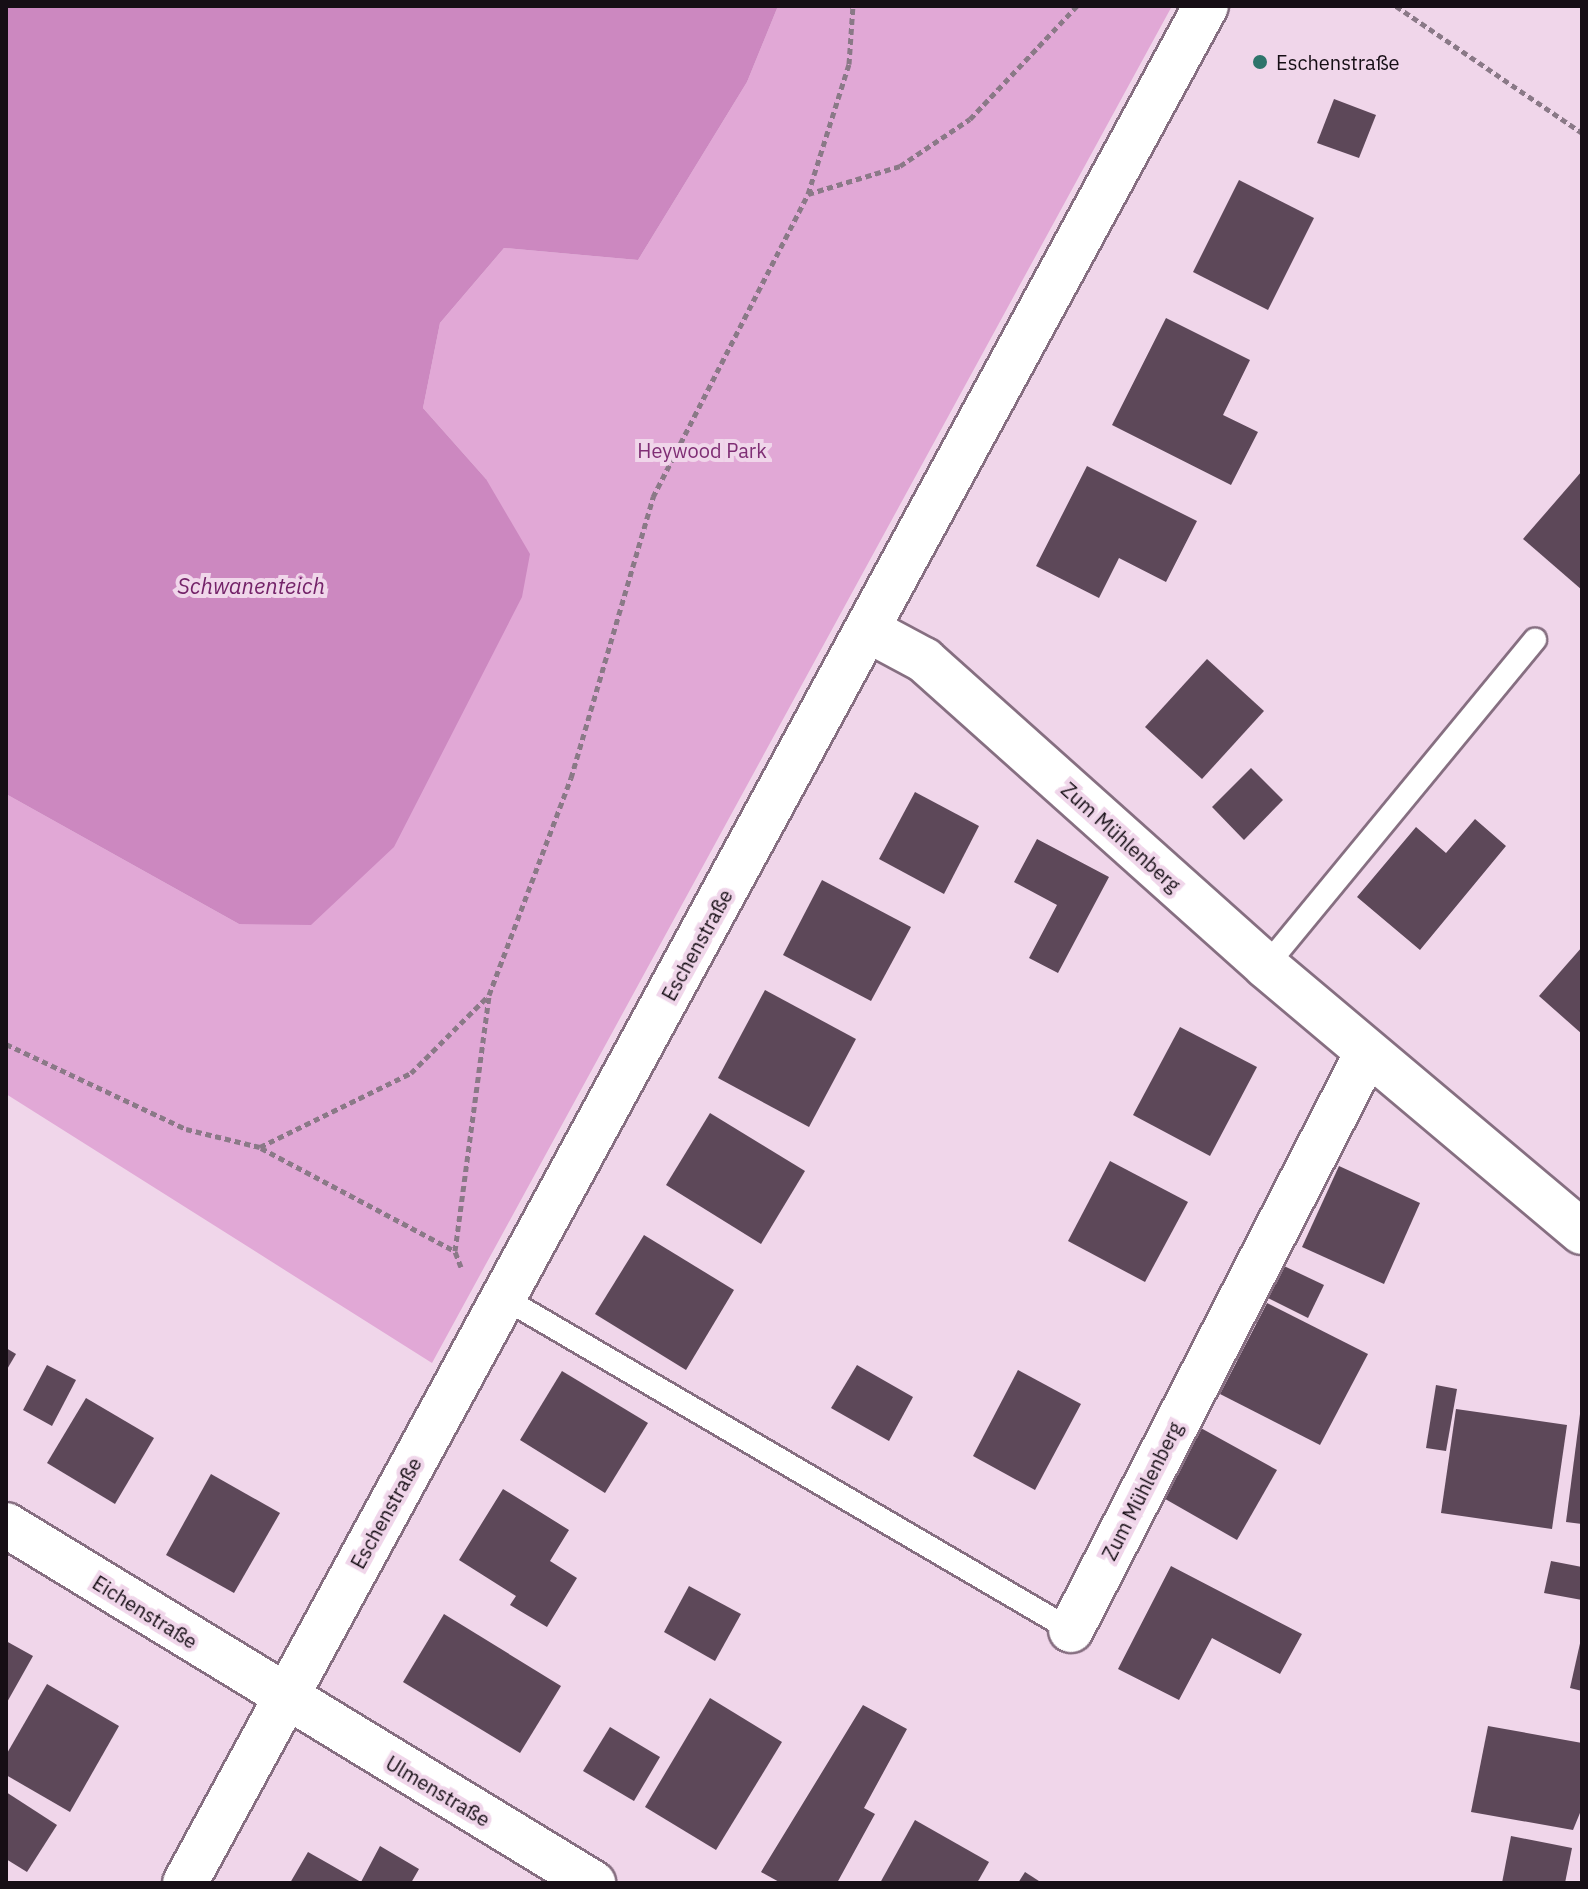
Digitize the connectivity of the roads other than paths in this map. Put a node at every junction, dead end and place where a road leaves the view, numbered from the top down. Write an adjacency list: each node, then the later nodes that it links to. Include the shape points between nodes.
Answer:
1 (1206, 6): 2 (street, Eschenstraße)
2 (868, 630): 4 (street, Zum Mühlenberg, via 924,660); 7 (street, Eschenstraße)
3 (1535, 640): 4 (lane)
4 (1266, 966): 5 (street, Zum Mühlenberg)
5 (1367, 1053): 6 (street, Zum Mühlenberg); 9 (street, Zum Mühlenberg)
6 (1582, 1232)
7 (504, 1298): 9 (lane); 10 (street, Eschenstraße)
8 (6, 1525): 10 (street, Eichenstraße)
9 (1071, 1630)
10 (283, 1699): 11 (street, Eschenstraße); 12 (street, Ulmenstraße)
11 (185, 1883)
12 (593, 1883)

